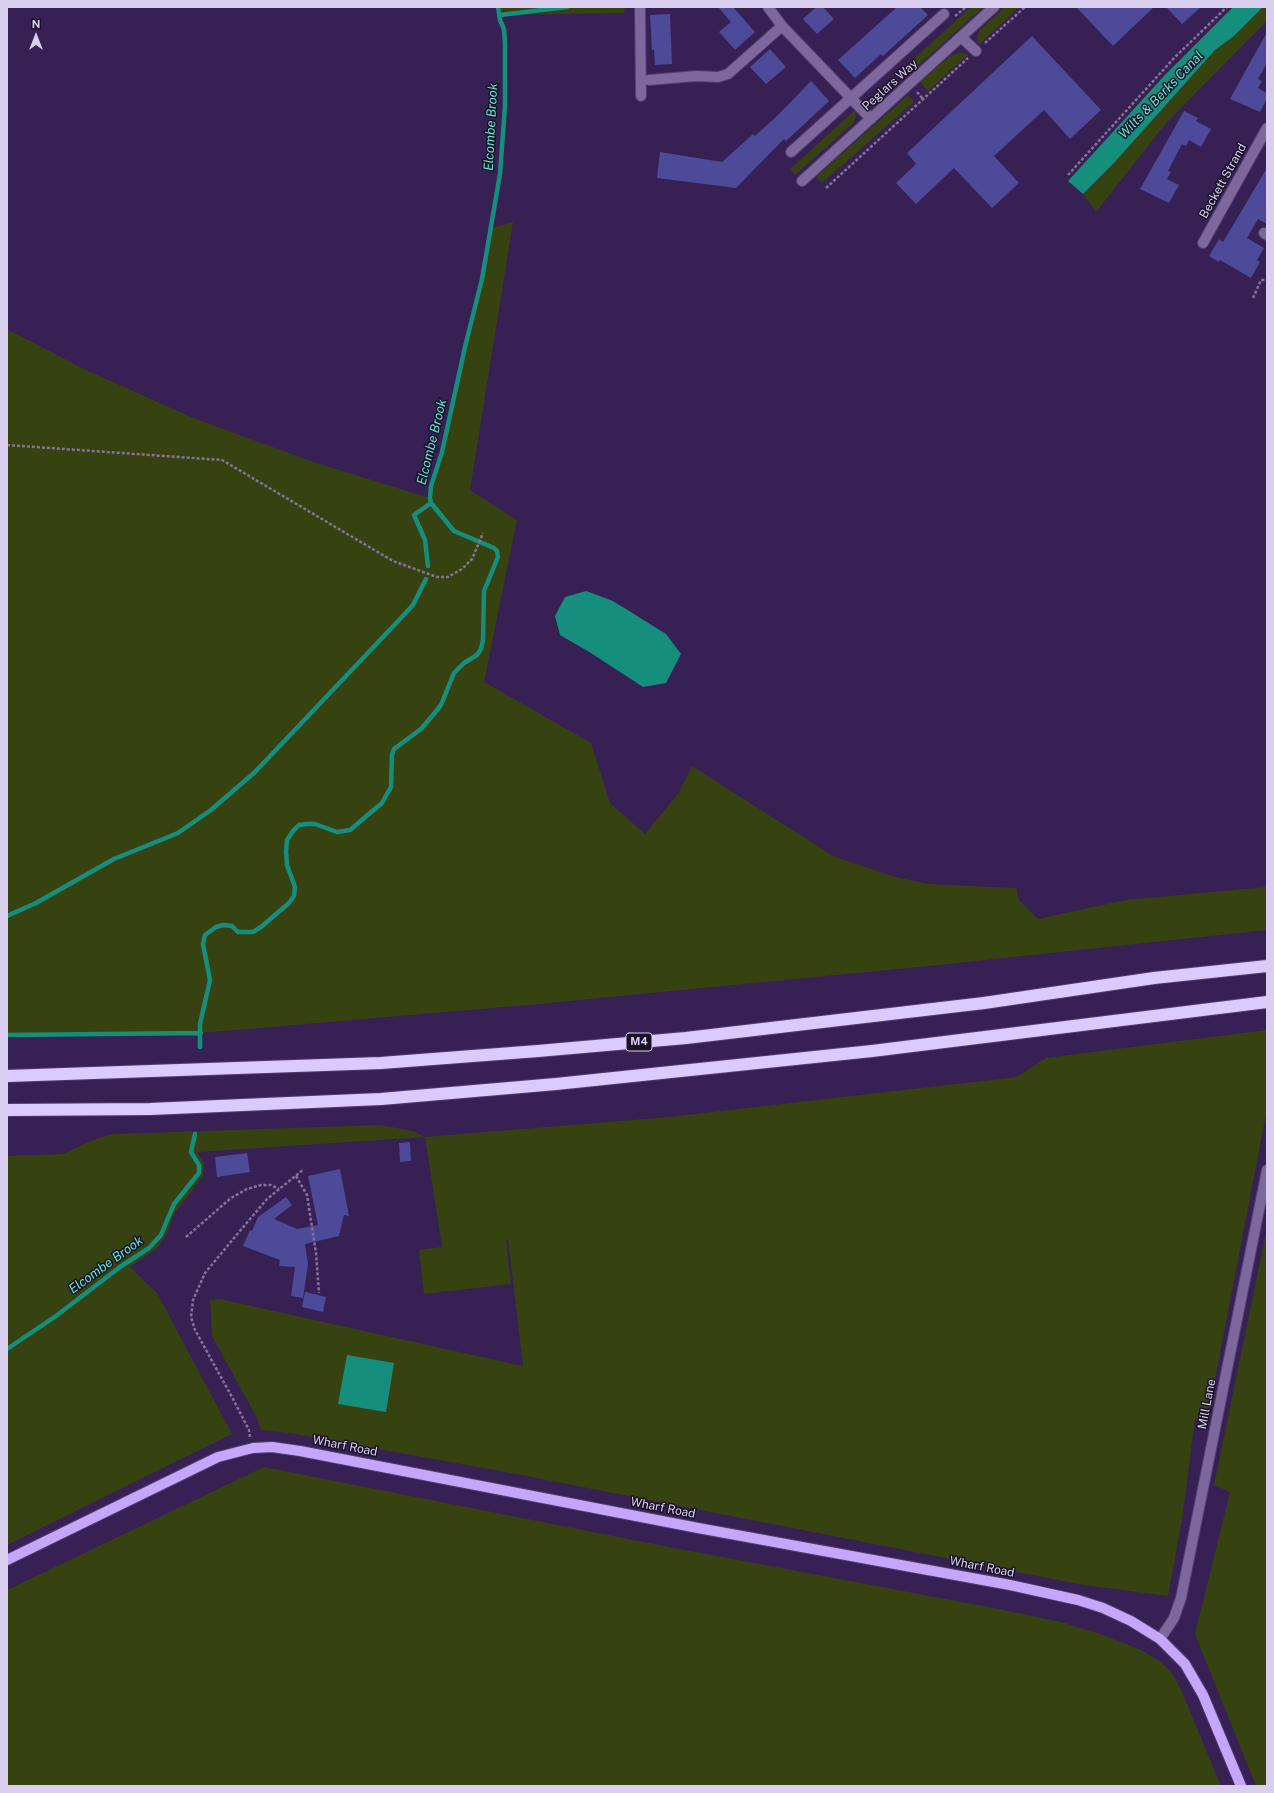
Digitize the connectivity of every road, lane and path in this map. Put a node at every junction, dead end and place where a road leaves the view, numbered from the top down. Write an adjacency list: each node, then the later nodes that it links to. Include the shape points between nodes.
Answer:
1 (640, 7): 11 (street)
2 (768, 7): 7 (street)
3 (994, 7): 8 (street, Peglars Way)
4 (1025, 7): 9 (path)
5 (1227, 7): 16 (path, via 1175,57)
6 (944, 14): 12 (street)
7 (782, 26): 10 (street, via 728,74 718,77); 12 (street)
8 (962, 37): 9 (street); 13 (street, Peglars Way)
9 (976, 51): 18 (path)
10 (649, 80)
11 (641, 96)
12 (852, 98): 13 (street); 15 (street)
13 (871, 119): 17 (street, Peglars Way)
14 (1266, 131): 19 (street, Beckett Strand)
15 (791, 152)
16 (1068, 175)
17 (802, 181)
18 (826, 188)
19 (1203, 243)
20 (1267, 280): 21 (path, via 1261,280)
21 (1253, 298)
22 (7, 445): 23 (path, via 222,460 393,561 437,577 448,577 462,569 472,559)
23 (483, 533)
24 (1267, 966): 26 (highway, M4, via 1154,978 960,1006 686,1038 538,1052 381,1063)
25 (1267, 1002): 27 (highway, via 872,1051 548,1085 373,1099 150,1109)
26 (7, 1076)
27 (7, 1110)
28 (304, 1169): 30 (path)
29 (1267, 1170): 36 (street, Mill Lane, via 1181,1598 1174,1618)
30 (296, 1176): 31 (path); 33 (path, via 307,1195)
31 (279, 1189): 32 (path, via 271,1185 261,1185 247,1189 231,1198); 34 (path, via 205,1274 193,1300 192,1317 195,1330 249,1430)
32 (186, 1237)
33 (319, 1293)
34 (252, 1448): 35 (main road, Wharf Road, via 218,1457); 36 (main road, Wharf Road, via 300,1450 1038,1591 1103,1608)
35 (7, 1560)
36 (1160, 1639): 37 (main road, Wharf Road, via 1185,1664 1198,1684)
37 (1241, 1786)

